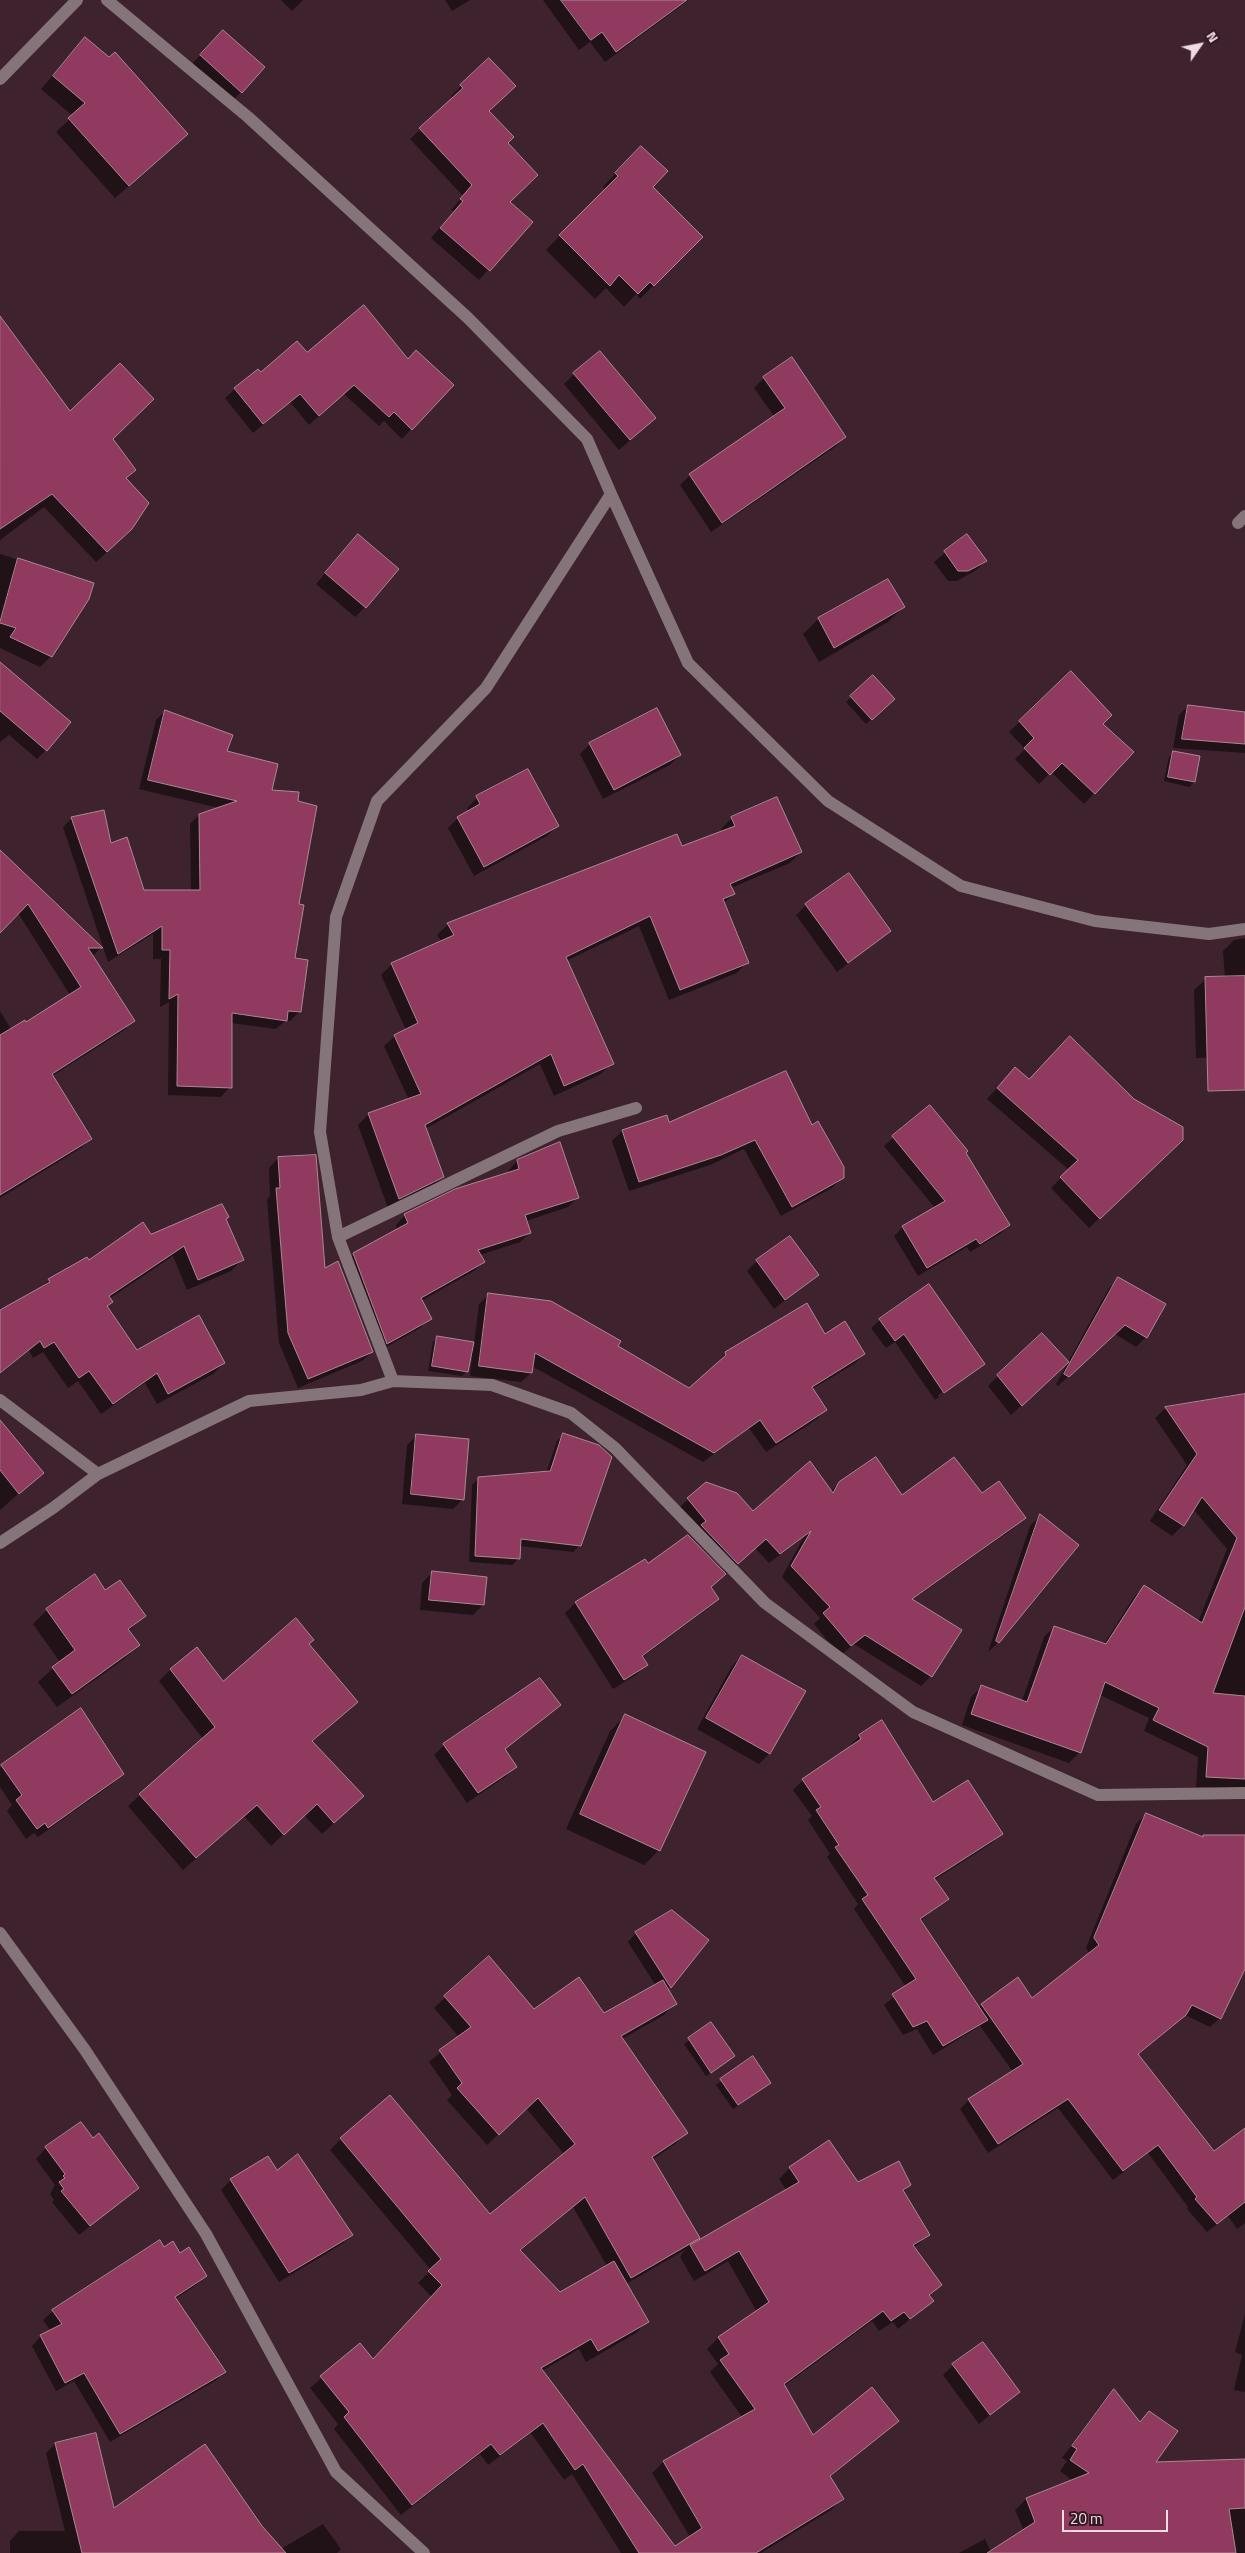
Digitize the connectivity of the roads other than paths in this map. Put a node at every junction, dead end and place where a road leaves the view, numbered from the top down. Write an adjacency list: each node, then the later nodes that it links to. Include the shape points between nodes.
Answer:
1 (77, 0): 3 (street)
2 (107, 0): 4 (street, via 248,117 468,318 587,439)
3 (0, 79)
4 (611, 494): 5 (street, via 688,663 828,801 961,886 1095,921 1209,934); 7 (street, via 486,688 377,801 336,917 320,1132)
5 (1245, 929)
6 (636, 1108): 7 (street, via 558,1130)
7 (338, 1237): 8 (street)
8 (393, 1381): 10 (street, via 361,1390 249,1401); 12 (street, via 492,1385 571,1413 616,1448 765,1603 913,1712 1098,1795)
9 (0, 1400): 10 (street)
10 (98, 1474): 11 (street)
11 (0, 1543)
12 (1245, 1793)
13 (0, 1933): 14 (street, via 85,2050 206,2234 336,2472)
14 (424, 2553)

